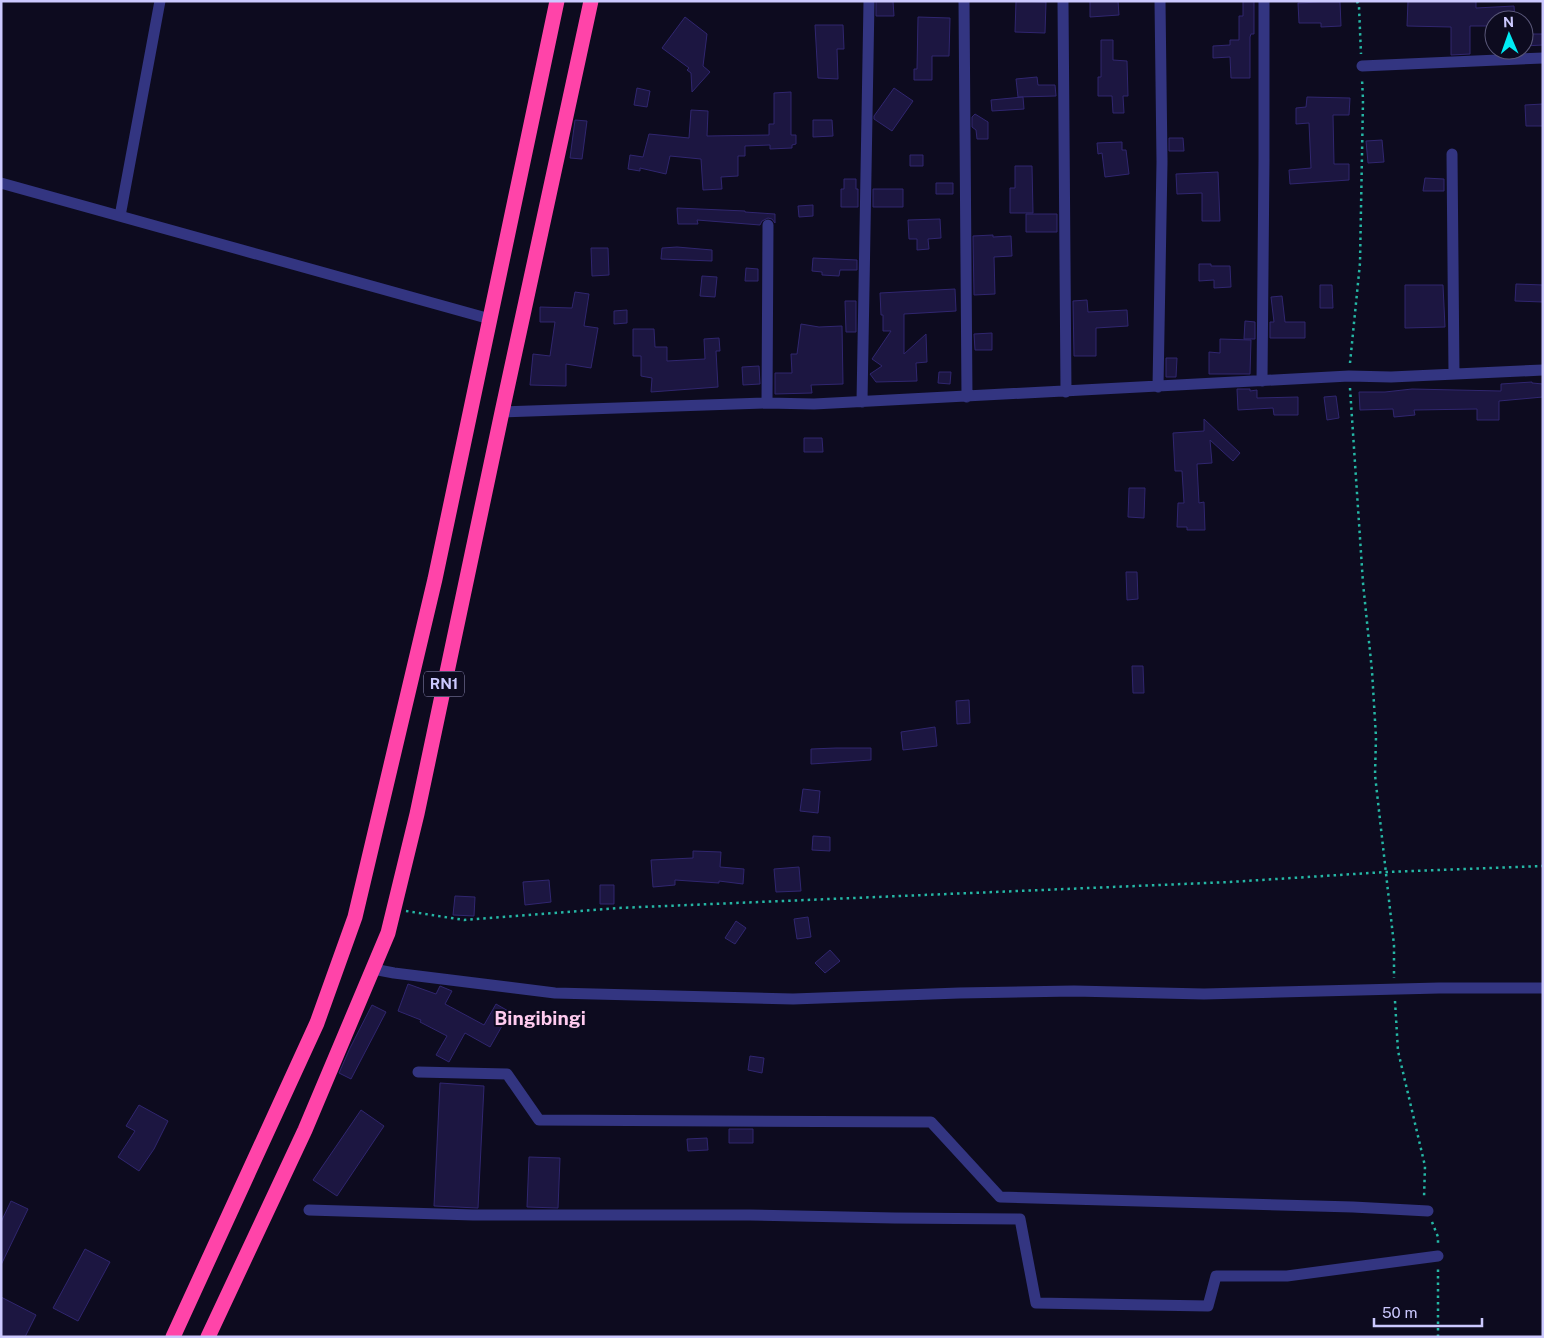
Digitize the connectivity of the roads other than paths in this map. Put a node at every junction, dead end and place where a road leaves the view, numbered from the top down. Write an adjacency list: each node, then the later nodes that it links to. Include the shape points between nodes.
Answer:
1 (160, 1): 13 (street)
2 (557, 1): 15 (highway, RN1)
3 (591, 1): 24 (highway, RN1)
4 (870, 1): 22 (street)
5 (964, 1): 21 (street)
6 (1062, 1): 20 (street)
7 (1160, 1): 19 (street, via 1162,162)
8 (1264, 1): 18 (street)
9 (1543, 58): 10 (street)
10 (1362, 66)
11 (1452, 154): 17 (street)
12 (1, 183): 13 (street)
13 (120, 216): 15 (street)
14 (768, 225): 23 (street)
15 (490, 319): 31 (highway, RN1, via 435,579 355,917 317,1024)
16 (1543, 370): 17 (street)
17 (1454, 374): 18 (street)
18 (1262, 381): 19 (street)
19 (1158, 387): 20 (street)
20 (1066, 392): 21 (street)
21 (967, 397): 22 (street)
22 (862, 402): 23 (street)
23 (767, 403): 24 (street)
24 (502, 412): 25 (highway, RN1, via 417,814 388,932)
25 (373, 969): 26 (street, via 555,993 793,999 1074,991 1204,994); 32 (highway, RN1, via 305,1130)
26 (1543, 988)
27 (418, 1072): 29 (street, via 507,1074 539,1120 931,1122 1000,1197)
28 (309, 1210): 30 (street, via 473,1215 750,1214 1020,1219 1036,1303 1208,1306 1216,1276 1287,1276)
29 (1428, 1211)
30 (1438, 1256)
31 (173, 1337)
32 (208, 1337)

